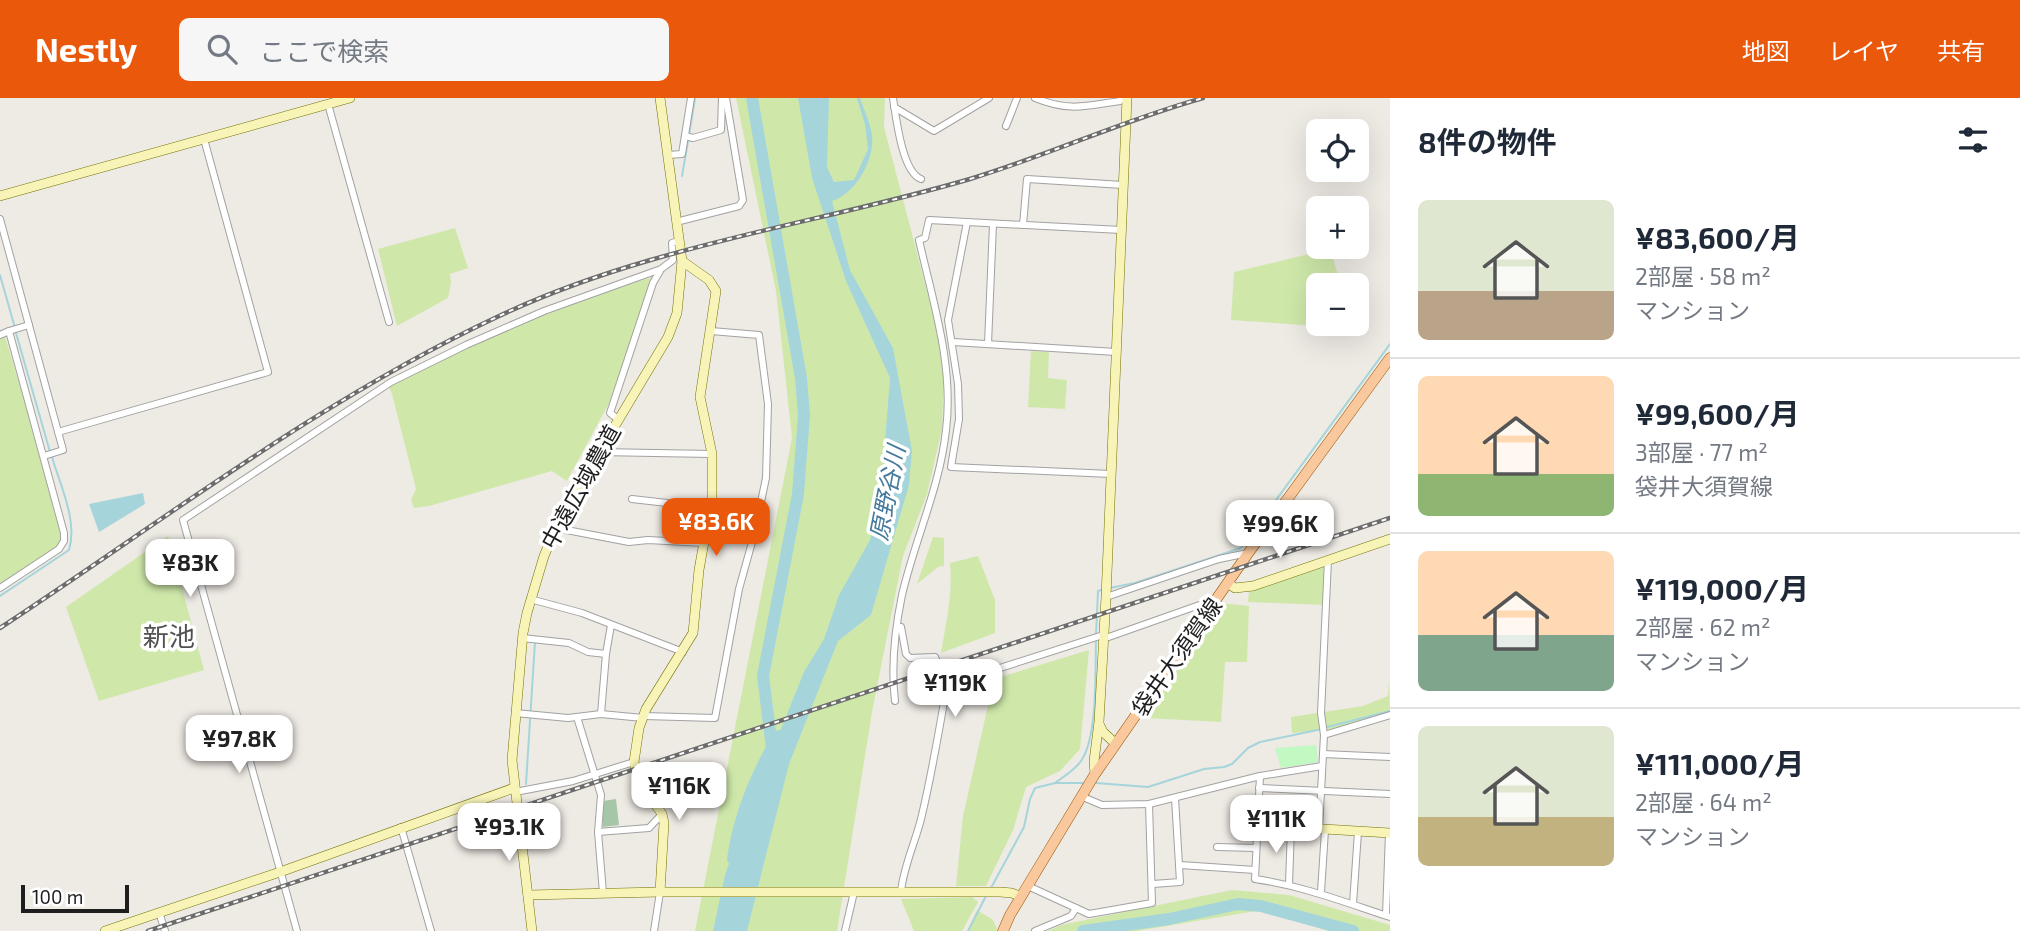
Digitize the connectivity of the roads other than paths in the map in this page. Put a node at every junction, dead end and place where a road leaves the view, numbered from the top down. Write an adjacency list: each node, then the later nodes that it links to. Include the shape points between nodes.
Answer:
1 (350, 98): 11 (street)
2 (660, 98): 16 (street, 中遠広域農道)
3 (691, 98): 14 (street)
4 (724, 98): 14 (street, via 721,130); 21 (street, via 743,201 739,206)
5 (893, 98): 12 (street)
6 (989, 98): 12 (street, via 934,131)
7 (1017, 98): 13 (street)
8 (1035, 98): 9 (street, via 1084,108)
9 (1121, 98)
10 (1127, 98): 18 (street)
11 (328, 104): 15 (street); 29 (street)
12 (894, 107): 17 (street, via 911,173)
13 (1006, 126)
14 (685, 136): 16 (street, via 682,154)
15 (204, 139): 19 (street); 39 (street, via 268,372)
16 (668, 155): 21 (street, 中遠広域農道)
17 (921, 179)
18 (1123, 185): 24 (street, via 1027,179); 25 (street)
19 (0, 196)
20 (0, 219): 30 (street)
21 (676, 222): 26 (street, 中遠広域農道)
22 (967, 222): 23 (street); 34 (street, via 948,320); 56 (street, via 929,220 925,239 919,240 944,354 947,429)
23 (993, 223): 24 (street); 35 (street)
24 (1023, 225): 25 (street)
25 (1121, 230): 36 (street)
26 (679, 241): 27 (street, 中遠広域農道); 28 (street, via 672,243 673,260)
27 (682, 261): 32 (street, via 714,285); 38 (street, 中遠広域農道, via 674,323)
28 (661, 269): 38 (street, via 610,413); 98 (street, via 544,310 391,382 183,520)
29 (389, 323)
30 (29, 325): 31 (street); 39 (street)
31 (9, 331): 33 (street); 42 (street)
32 (711, 331): 41 (street, via 700,397); 68 (street, via 759,335 768,404 766,478 715,718)
33 (0, 335)
34 (953, 342): 35 (street); 43 (street, via 958,419 951,467)
35 (988, 344): 36 (street)
36 (1116, 352): 43 (street)
37 (1390, 358): 49 (main road, 袋井大須賀線)
38 (618, 419): 40 (street, 中遠広域農道)
39 (58, 432): 42 (street, via 63,450)
40 (598, 452): 41 (street); 46 (street, 中遠広域農道)
41 (712, 454): 45 (street)
42 (44, 456): 52 (street, via 64,541)
43 (1111, 474): 53 (street)
44 (632, 499): 45 (street)
45 (710, 511): 48 (street)
46 (556, 528): 48 (street, via 629,542); 54 (street, 中遠広域農道)
47 (1390, 539): 50 (street)
48 (705, 543): 60 (street, via 693,633)
49 (1250, 552): 51 (main road, 袋井大須賀線); 53 (street)
50 (1328, 560): 51 (street, via 1253,586); 70 (street, via 1321,713)
51 (1229, 584): 55 (main road, 袋井大須賀線)
52 (0, 588)
53 (1106, 597): 58 (street)
54 (530, 599): 57 (street); 59 (street, 中遠広域農道)
55 (1213, 605): 58 (street, via 1208,602); 71 (main road, 袋井大須賀線)
56 (900, 614): 62 (street, via 906,654 910,658 935,657); 63 (street, via 892,678)
57 (611, 625): 60 (street); 61 (street)
58 (1103, 637): 62 (street); 69 (street)
59 (522, 638): 61 (street, via 569,643); 64 (street, 中遠広域農道)
60 (683, 652): 68 (street)
61 (606, 654): 65 (street)
62 (947, 685): 104 (street, via 930,783)
63 (895, 701)
64 (515, 713): 67 (street); 80 (street, 中遠広域農道)
65 (601, 714): 67 (street); 68 (street)
66 (1390, 715): 70 (street)
67 (578, 717): 76 (street)
68 (643, 717): 74 (street)
69 (1099, 722): 71 (street, via 1102,733); 77 (street)
70 (1324, 735): 72 (street)
71 (1116, 744): 77 (main road, 袋井大須賀線)
72 (1323, 754): 73 (street); 75 (street)
73 (1390, 757)
74 (634, 762): 76 (street); 86 (street, via 639,781)
75 (1322, 766): 78 (street); 81 (street)
76 (597, 774): 80 (street); 91 (street, via 601,795)
77 (1096, 774): 83 (main road, 袋井大須賀線)
78 (1260, 776): 79 (street); 84 (street)
79 (1259, 788): 81 (street); 87 (street)
80 (515, 790): 88 (street); 107 (street, 中遠広域農道)
81 (1321, 790): 82 (street); 90 (street)
82 (1390, 794)
83 (1083, 797): 85 (street, via 1102,805); 101 (main road, 袋井大須賀線)
84 (1175, 798): 85 (street); 96 (street)
85 (1149, 804): 99 (street)
86 (662, 814): 91 (street, via 649,828); 102 (street)
87 (1258, 825): 89 (street); 95 (street)
88 (401, 827): 98 (street); 117 (street)
89 (1291, 828): 90 (street); 100 (street)
90 (1322, 830): 92 (street); 105 (street)
91 (598, 832): 106 (street)
92 (1357, 832): 93 (street); 109 (street)
93 (1390, 833): 112 (street)
94 (1217, 847): 95 (street)
95 (1256, 848): 97 (street)
96 (1180, 865): 97 (street); 99 (street, via 1180,882)
97 (1255, 870): 100 (street, via 1255,879)
98 (280, 872): 111 (street); 116 (street)
99 (1153, 884): 110 (street, via 1152,903 1147,905 1089,914)
100 (1289, 884): 105 (street)
101 (1028, 886): 108 (main road, 袋井大須賀線); 110 (street)
102 (660, 892): 103 (street); 106 (street); 113 (street)
103 (851, 892): 104 (street); 121 (street)
104 (901, 892): 108 (street, via 1012,892)
105 (1321, 892): 109 (street)
106 (603, 893): 107 (street)
107 (528, 895): 118 (street, 中遠広域農道)
108 (1021, 898): 122 (main road, 袋井大須賀線)
109 (1353, 904): 112 (street)
110 (1076, 908): 123 (street, via 1071,916)
111 (159, 912): 114 (street); 115 (street)
112 (1388, 916)
113 (656, 919): 119 (street); 120 (street)
114 (105, 931)
115 (164, 931)
116 (297, 931)
117 (431, 931)
118 (532, 931)
119 (654, 931)
120 (661, 931)
121 (845, 931)
122 (1003, 931)
123 (1035, 931)

